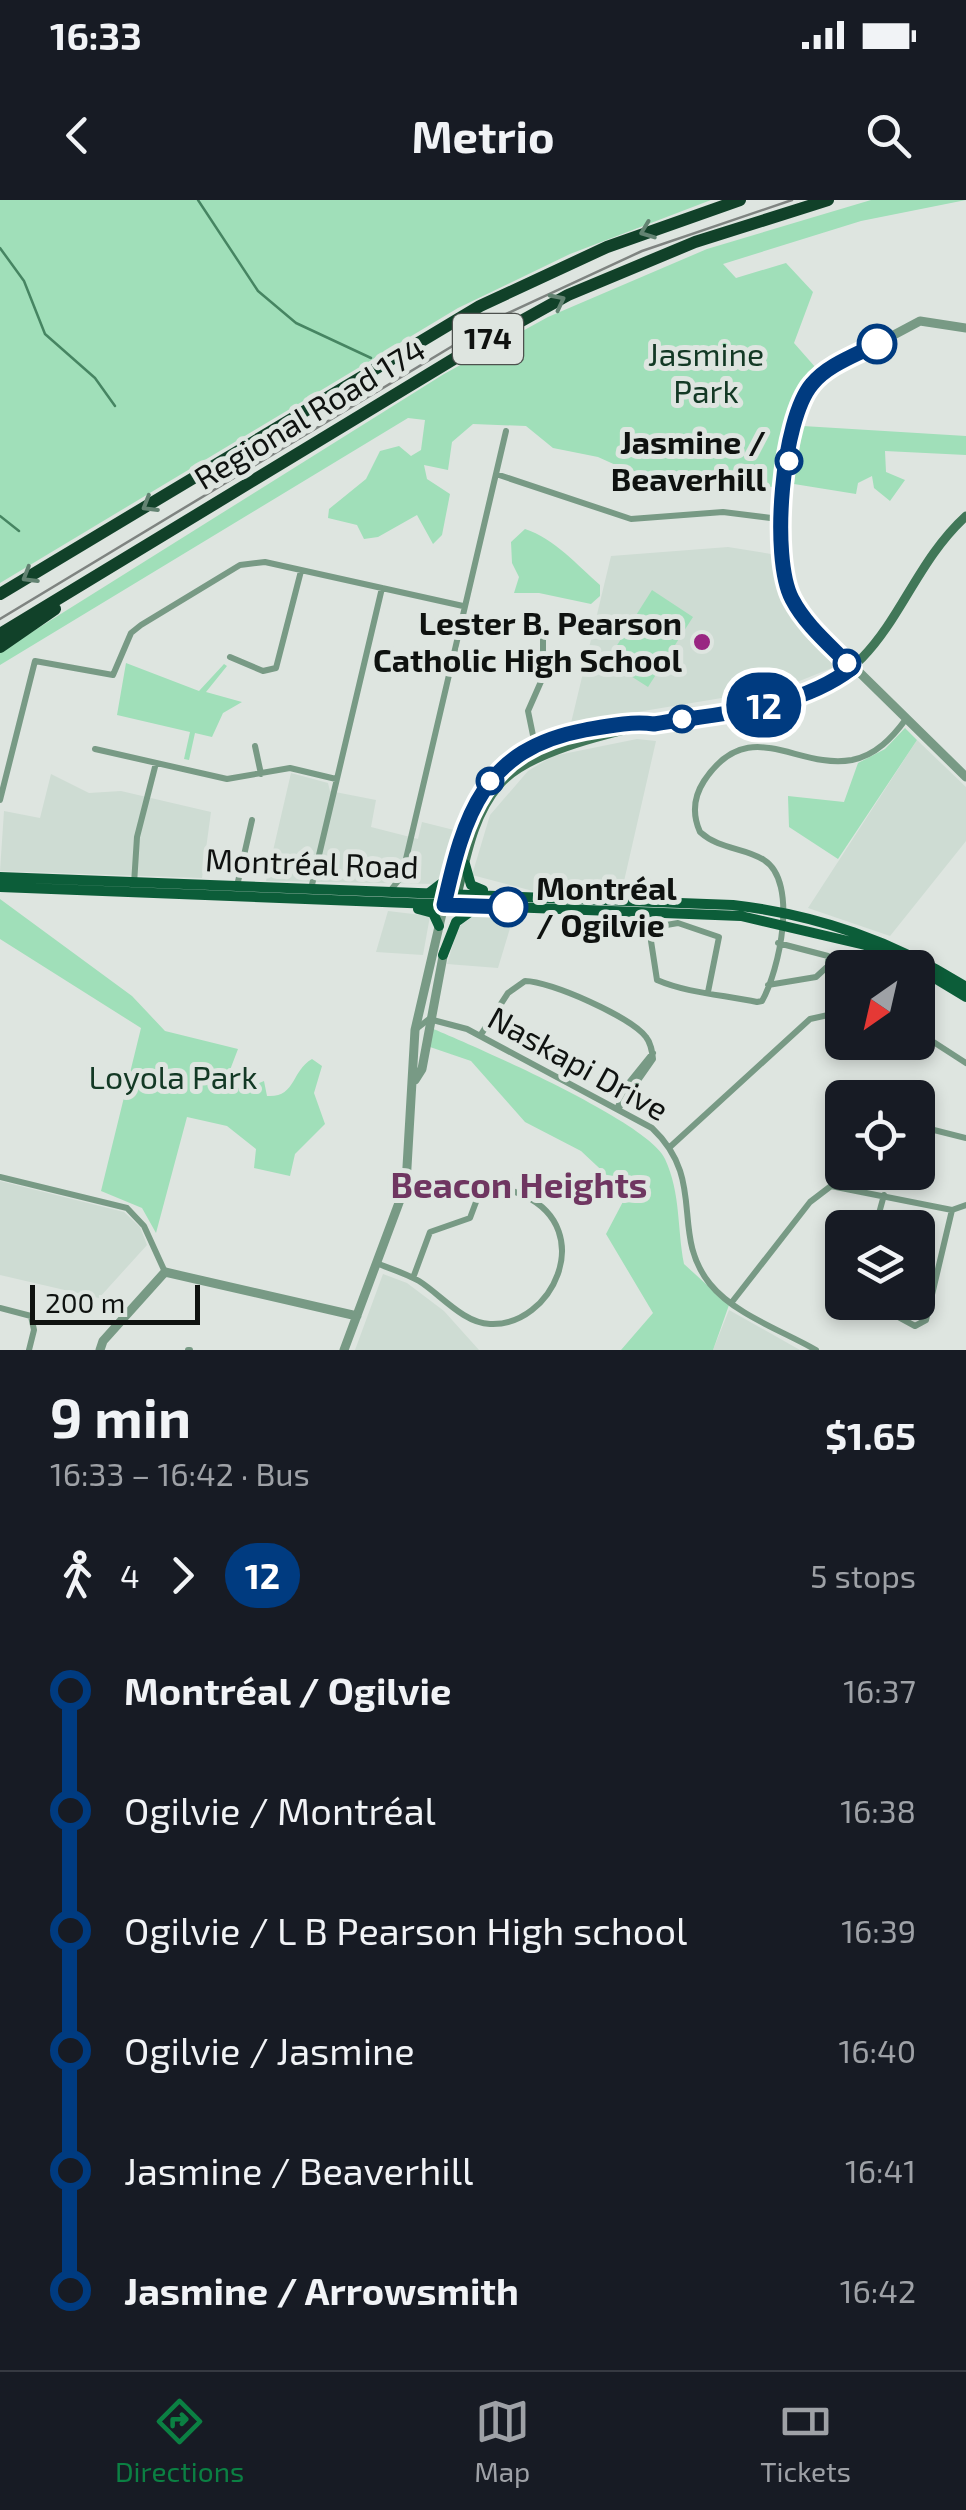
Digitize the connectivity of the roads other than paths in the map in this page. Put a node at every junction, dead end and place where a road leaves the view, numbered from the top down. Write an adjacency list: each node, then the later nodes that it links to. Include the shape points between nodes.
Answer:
1 (740, 200): 11 (highway, Regional Road 174 / 174, one-way to 11, via 607,247 480,306)
2 (828, 200): 8 (highway, Regional Road 174 / 174, one-way to 2, via 568,295 695,242)
3 (966, 328): 7 (street, via 920,321 817,378 795,418)
4 (506, 431): 5 (street)
5 (496, 474): 7 (street, via 632,519 722,512); 12 (street)
6 (966, 516): 17 (main road, via 884,635)
7 (779, 519): 17 (street, via 779,556 792,598)
8 (130, 556): 14 (highway, Regional Road 174 / 174); 15 (highway)
9 (301, 571): 10 (street); 16 (street, via 276,668 262,671); 27 (street, via 265,562 240,565 130,633 113,675 35,662)
10 (382, 588): 12 (street); 25 (street)
11 (0, 594)
12 (462, 606): 31 (street)
13 (543, 632): 20 (street, via 543,677 528,711)
14 (0, 634)
15 (0, 647)
16 (230, 657)
17 (852, 668): 18 (street); 19 (main road, via 796,698)
18 (906, 719): 26 (street); 43 (street, via 883,745 858,758 836,761 751,747 702,784 694,807 700,832 771,865 784,890)
19 (654, 724): 20 (main road, via 579,732); 29 (main road, via 562,746 524,764 484,807)
20 (535, 745): 29 (main road, via 484,788 466,820)
21 (255, 746): 24 (street)
22 (95, 749): 23 (street)
23 (156, 763): 24 (street, via 227,779); 34 (street)
24 (261, 774): 25 (street, via 290,768)
25 (336, 778): 37 (street)
26 (966, 778)
27 (0, 800)
28 (252, 820): 32 (street)
29 (459, 864): 36 (main road); 39 (main road, via 476,890); 40 (main road)
30 (0, 876): 34 (main road, Montréal Road)
31 (402, 876): 35 (street); 38 (street)
32 (237, 886): 34 (main road, Montréal Road); 37 (main road, Montréal Road)
33 (4, 888): 34 (main road, Montréal Road)
34 (134, 888): 37 (main road, Montréal Road)
35 (410, 892): 36 (main road, Montréal Road); 38 (main road, Montréal Road)
36 (428, 893): 40 (main road, Montréal Road)
37 (310, 895): 38 (main road, Montréal Road)
38 (388, 897): 40 (main road, Montréal Road); 44 (main road, via 430,911)
39 (523, 897): 40 (main road, Montréal Road); 41 (main road, Montréal Road)
40 (451, 900): 42 (main road, Montréal Road); 44 (street); 47 (street)
41 (586, 903): 42 (main road, Montréal Road); 43 (main road, Montréal Road)
42 (478, 907): 47 (main road, via 456,922)
43 (783, 917): 45 (street); 46 (main road, Montréal Road); 50 (main road, Montréal Road, via 846,928)
44 (439, 926): 53 (street)
45 (778, 943): 49 (street); 49 (street, via 828,956 828,966 816,977)
46 (877, 950)
47 (443, 955): 55 (street)
48 (935, 979): 52 (main road, Montréal Road)
49 (768, 985): 51 (street, via 757,1002)
50 (966, 987)
51 (708, 992): 51 (street, via 719,937 678,923 649,928 657,980)
52 (966, 997)
53 (422, 1003): 55 (street); 56 (street)
54 (825, 1016): 64 (street, via 810,1019)
55 (429, 1020): 56 (street); 57 (street, Naskapi Drive); 60 (street)
56 (415, 1030): 60 (street)
57 (480, 1036): 61 (street, Naskapi Drive); 61 (street, via 513,986 534,981 623,1019 653,1052)
58 (935, 1043): 59 (street)
59 (966, 1063)
60 (416, 1080): 66 (street)
61 (617, 1110): 64 (street, Naskapi Drive)
62 (935, 1130): 63 (street)
63 (966, 1138)
64 (671, 1146): 76 (street, Naskapi Drive, via 686,1182 698,1266)
65 (0, 1177): 73 (street, via 127,1208 144,1226)
66 (406, 1184): 67 (street, via 440,1191); 72 (street)
67 (482, 1186): 74 (street, via 474,1215 430,1232); 74 (street, via 514,1191 544,1210 563,1246 558,1280 524,1312 492,1324 470,1319)
68 (884, 1195): 70 (street); 71 (street); 76 (street, via 844,1187 818,1192)
69 (966, 1204): 71 (street)
70 (880, 1210)
71 (952, 1210): 75 (street)
72 (376, 1263): 74 (street); 78 (street)
73 (165, 1272): 78 (street); 82 (street)
74 (413, 1278)
75 (935, 1282)
76 (732, 1302): 84 (street, Naskapi Drive)
77 (0, 1308): 81 (street, via 31,1316)
78 (357, 1316): 83 (street)
79 (904, 1320): 80 (street, via 915,1326)
80 (926, 1320)
81 (30, 1350)
82 (100, 1350)
83 (344, 1350)
84 (816, 1350)

